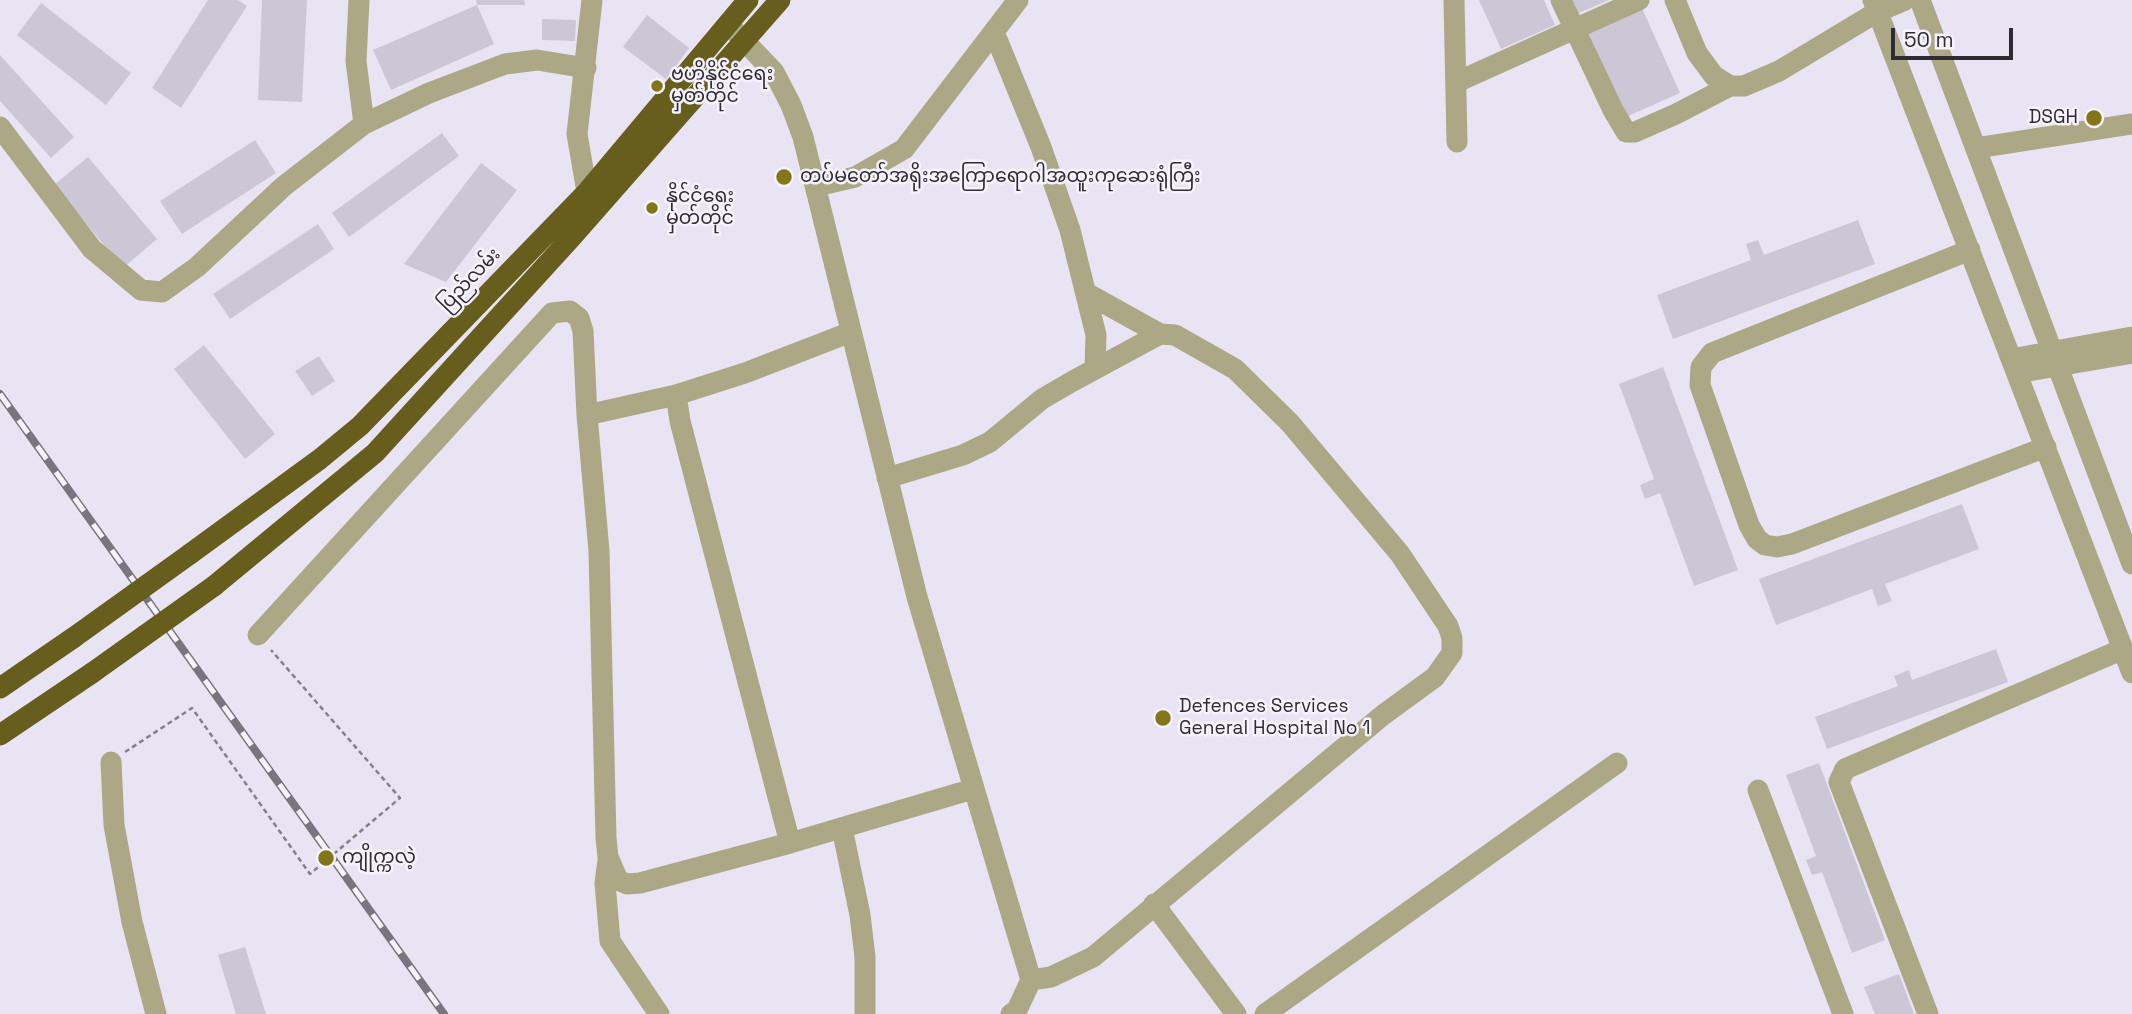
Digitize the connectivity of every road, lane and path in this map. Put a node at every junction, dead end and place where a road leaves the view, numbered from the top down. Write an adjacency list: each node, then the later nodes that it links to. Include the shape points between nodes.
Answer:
1 (359, 0): 20 (street, via 356,61)
2 (592, 0): 17 (street)
3 (748, 0): 13 (highway, ပြည်လမ်း)
4 (780, 0): 16 (highway)
5 (1018, 0): 15 (street)
6 (1454, 0): 18 (street)
7 (1561, 0): 14 (street)
8 (1639, 0): 14 (street)
9 (1675, 0): 19 (street, via 1697,53 1714,76)
10 (1905, 0): 12 (street)
11 (1920, 0): 24 (street)
12 (1875, 6): 19 (street, via 1779,71 1744,86); 27 (street)
13 (728, 24): 16 (street); 26 (highway, ပြည်လမ်း)
14 (1573, 30): 18 (street); 19 (street, via 1626,132)
15 (994, 32): 25 (street, via 904,149 855,177); 28 (street, via 1041,147)
16 (747, 41): 25 (street, via 774,72 792,105); 26 (highway)
17 (586, 68): 20 (street, via 537,60 505,64); 26 (street, via 577,134)
18 (1457, 82): 23 (street)
19 (1730, 86)
20 (364, 124): 22 (street, via 284,186 197,267 162,292 151,293 141,290 93,249)
21 (2132, 124): 24 (street)
22 (0, 127)
23 (1457, 142)
24 (1976, 148): 33 (street)
25 (817, 186): 29 (street)
26 (595, 198): 46 (highway, ပြည်လမ်း, bridge, via 360,426 320,459); 47 (highway, bridge, via 374,453 214,586)
27 (1970, 250): 34 (street); 38 (street, via 1712,354 1701,367 1700,385 1749,525 1765,545 1793,544)
28 (1088, 293): 30 (street); 35 (street, via 1096,335)
29 (851, 332): 36 (street); 39 (street)
30 (1160, 334): 35 (street); 55 (street, via 1175,335 1235,369 1290,423 1400,554 1452,638 1452,653 1435,677)
31 (2132, 337): 33 (street)
32 (2132, 353): 33 (street)
33 (2055, 357): 34 (street); 40 (street)
34 (2014, 366): 38 (street)
35 (1095, 369): 39 (street, via 1042,399 990,442)
36 (677, 395): 37 (street); 53 (street)
37 (587, 415): 43 (street, via 579,318 570,311 552,313); 54 (street, via 599,551)
38 (2046, 447): 41 (street)
39 (887, 478): 50 (street)
40 (2122, 539): 41 (street); 42 (street)
41 (2086, 553): 44 (street)
42 (2132, 564)
43 (258, 635): 48 (path, via 400,798 310,874 192,708)
44 (2123, 649): 45 (street); 64 (street, via 1844,769 1839,782)
45 (2132, 673)
46 (0, 688)
47 (0, 735)
48 (110, 762): 57 (street, via 114,825)
49 (1617, 764): 62 (street)
50 (973, 789): 52 (street); 56 (street)
51 (1758, 790): 63 (street)
52 (842, 828): 53 (street); 59 (street, via 860,915)
53 (790, 844): 54 (street, via 627,884 618,880)
54 (608, 857): 58 (street, via 605,883 610,941)
55 (1154, 904): 56 (street, via 1093,957 1051,977); 61 (street)
56 (1031, 980): 60 (street)
57 (156, 1014)
58 (659, 1014)
59 (865, 1014)
60 (1011, 1014)
61 (1236, 1014)
62 (1265, 1014)
63 (1843, 1014)
64 (1928, 1014)

